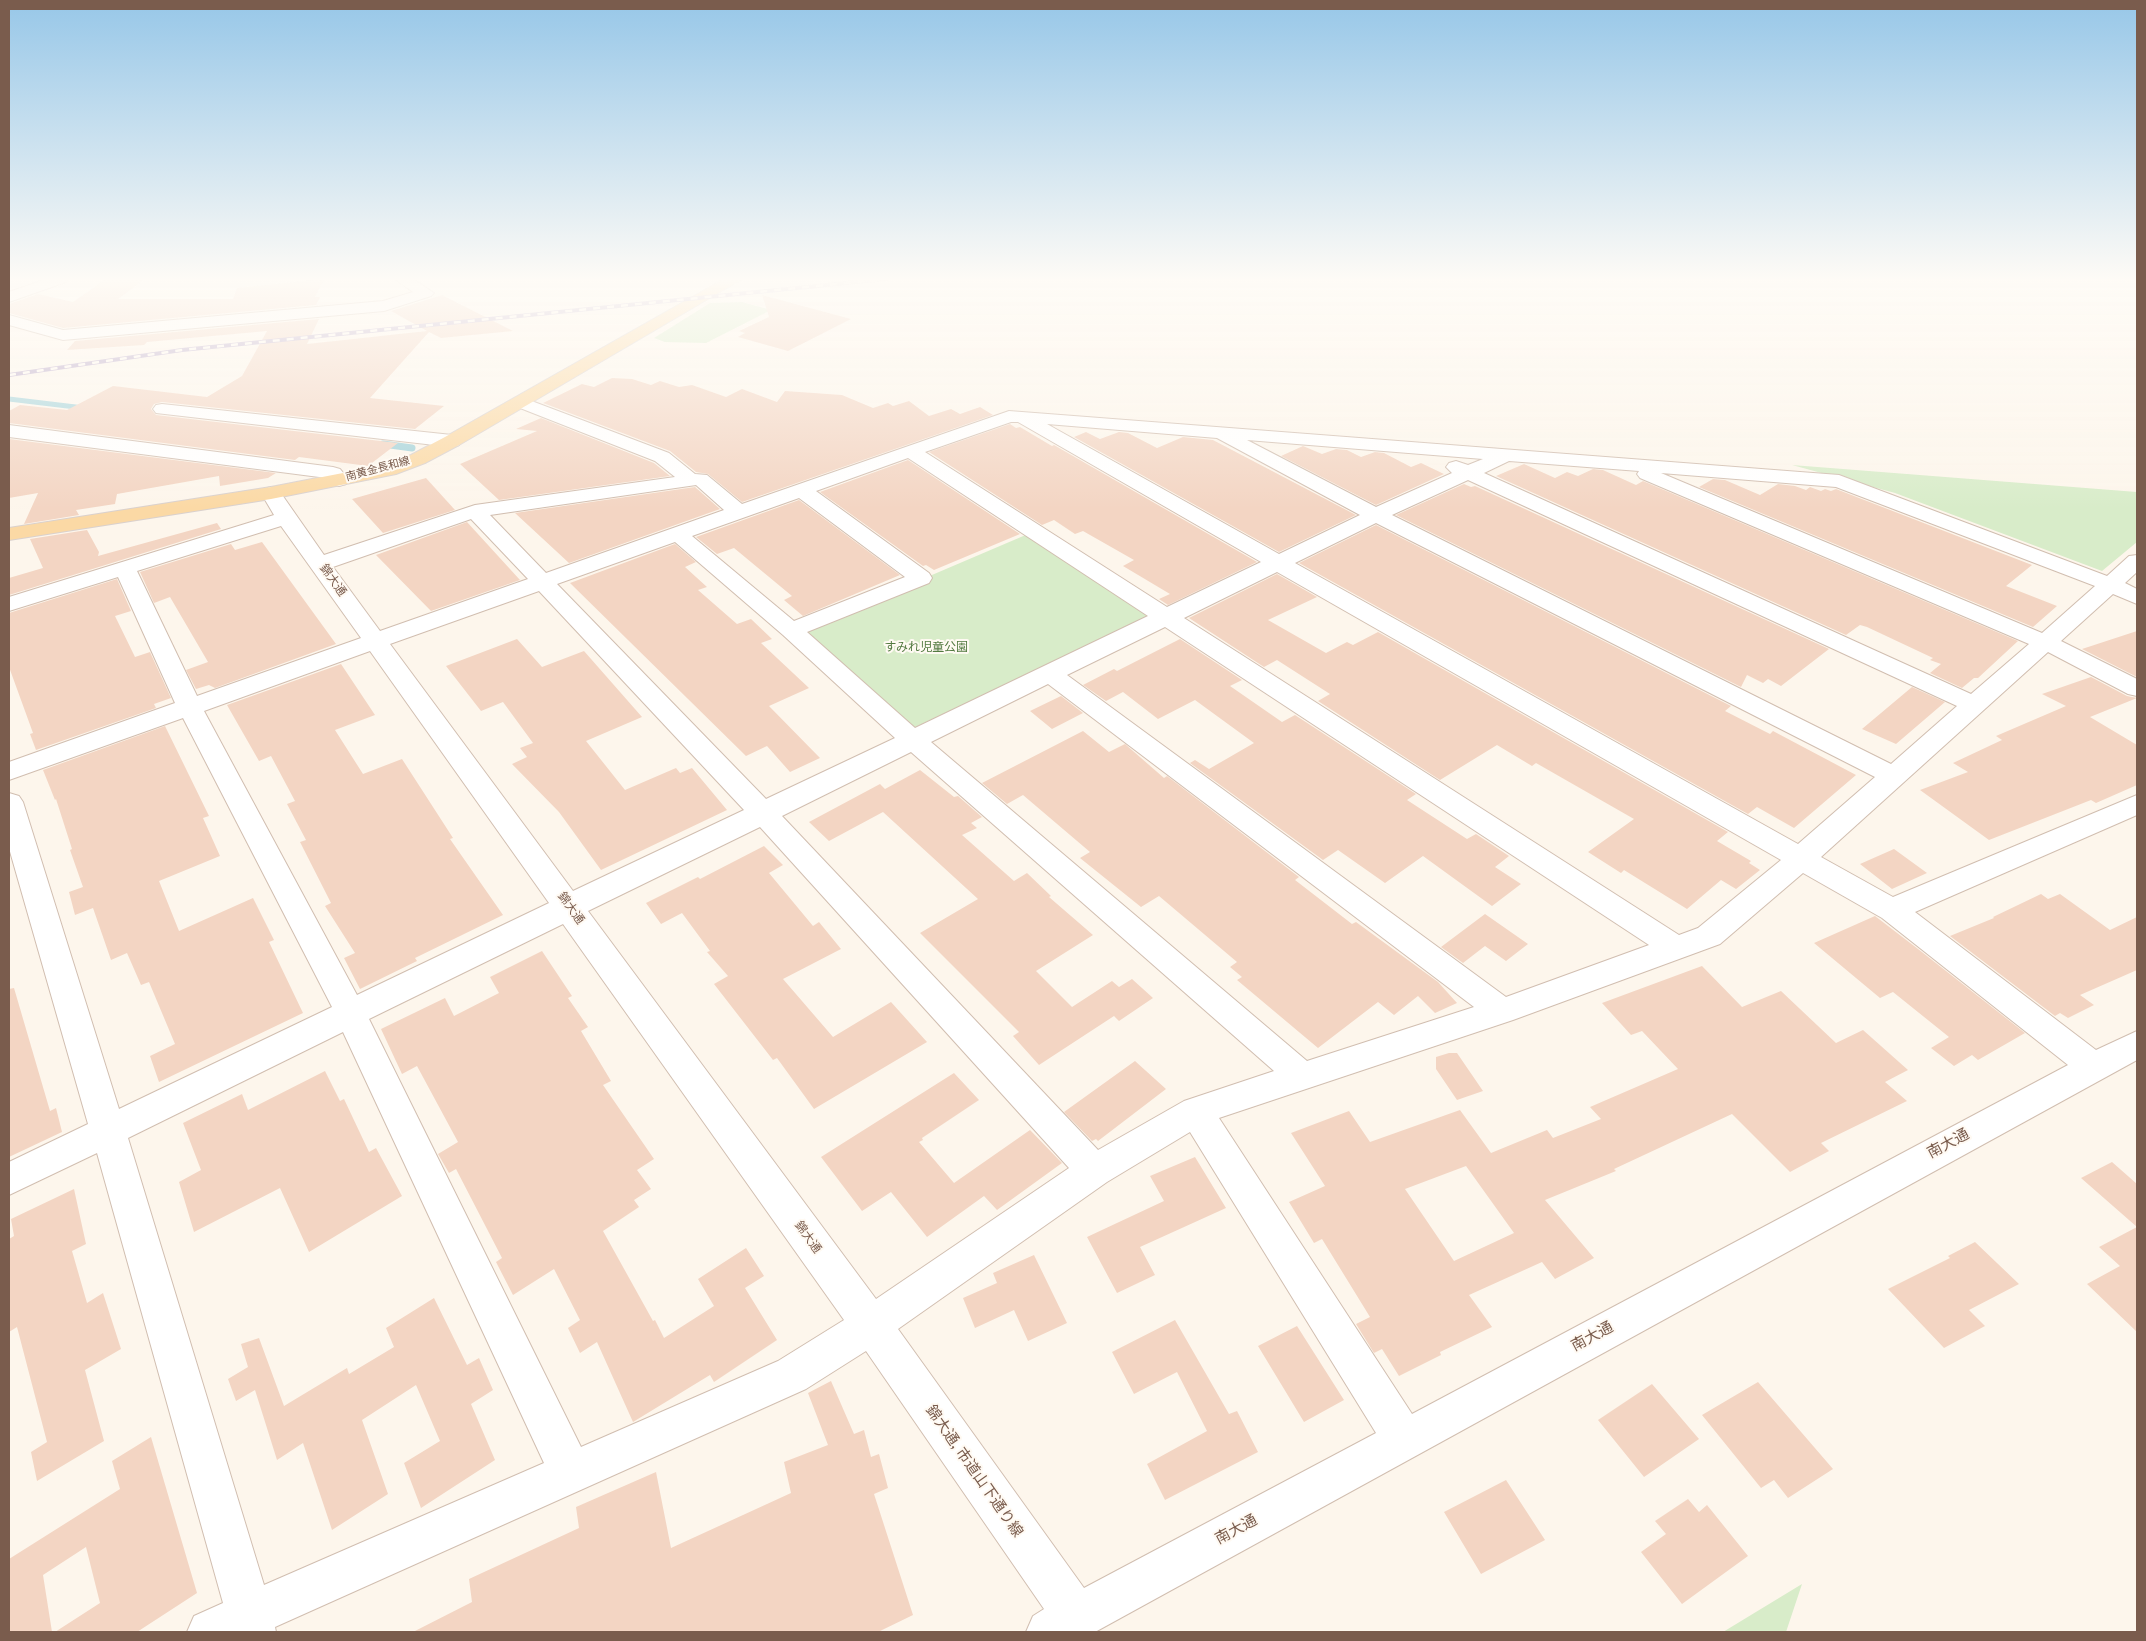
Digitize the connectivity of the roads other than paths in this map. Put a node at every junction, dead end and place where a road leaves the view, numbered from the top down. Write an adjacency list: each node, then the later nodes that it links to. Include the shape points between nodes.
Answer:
1 (601, 356): 2 (main road, 南黄金長和線)
2 (521, 402): 7 (main road, 南黄金長和線); 14 (street, via 662,457)
3 (162, 409): 7 (street)
4 (1019, 416): 6 (street); 9 (street, via 1009,416); 24 (street)
5 (9, 431): 13 (street, via 333,473)
6 (1214, 431): 8 (street); 19 (street)
7 (452, 441): 13 (main road, 南黄金長和線, via 389,470)
8 (1416, 448): 10 (street); 12 (street)
9 (910, 451): 15 (street); 31 (street)
10 (1507, 455): 11 (street); 12 (street)
11 (1626, 465): 28 (street, via 1839,481); 34 (street)
12 (1466, 472): 19 (street); 37 (street)
13 (339, 480): 16 (main road, 南黄金長和線)
14 (691, 480): 17 (street); 18 (street, via 700,479)
15 (801, 490): 18 (street); 32 (street, via 921,578)
16 (271, 493): 20 (street, 錦大通); 21 (main road, 南黄金長和線)
17 (475, 511): 25 (street); 27 (street)
18 (740, 512): 22 (street)
19 (1376, 515): 24 (street); 41 (street)
20 (286, 518): 25 (street, 錦大通); 26 (street)
21 (9, 534)
22 (678, 534): 27 (street); 32 (street)
23 (2137, 562): 28 (street)
24 (1278, 563): 31 (street); 45 (street)
25 (320, 564): 33 (street, 錦大通)
26 (124, 567): 30 (street); 38 (street)
27 (544, 582): 33 (street); 44 (street)
28 (2112, 585): 29 (street); 34 (street)
29 (2137, 597)
30 (9, 604)
31 (1166, 618): 35 (street); 48 (street)
32 (791, 630): 39 (street)
33 (376, 640): 38 (street); 46 (street, 錦大通)
34 (2047, 643): 36 (street, via 2075,654); 37 (street)
35 (1050, 674): 39 (street); 49 (street)
36 (2137, 689)
37 (1975, 705): 41 (street)
38 (190, 708): 40 (street); 50 (street)
39 (913, 740): 44 (street); 53 (street)
40 (9, 770)
41 (1894, 776): 45 (street)
42 (9, 802): 55 (street)
43 (2137, 804): 47 (street)
44 (763, 813): 46 (street); 56 (street)
45 (1798, 859): 47 (street); 48 (street, via 1709,936)
46 (569, 907): 50 (street); 58 (street, 錦大通)
47 (1892, 910): 52 (street)
48 (1675, 947): 49 (street)
49 (1502, 1011): 53 (street)
50 (351, 1014): 55 (street); 60 (street)
51 (2137, 1044): 52 (street, 南大通)
52 (2094, 1067): 59 (street, 南大通)
53 (1302, 1076): 54 (street)
54 (1196, 1111): 56 (street); 59 (street)
55 (108, 1131): 57 (street); 61 (street)
56 (1094, 1171): 58 (street)
57 (9, 1179)
58 (870, 1325): 60 (street, via 792,1375); 62 (street, 錦大通, 市道山下通り線)
59 (1404, 1440): 62 (street, 南大通)
60 (571, 1473): 61 (street)
61 (251, 1623): 63 (street)
62 (1063, 1625)
63 (210, 1632)

